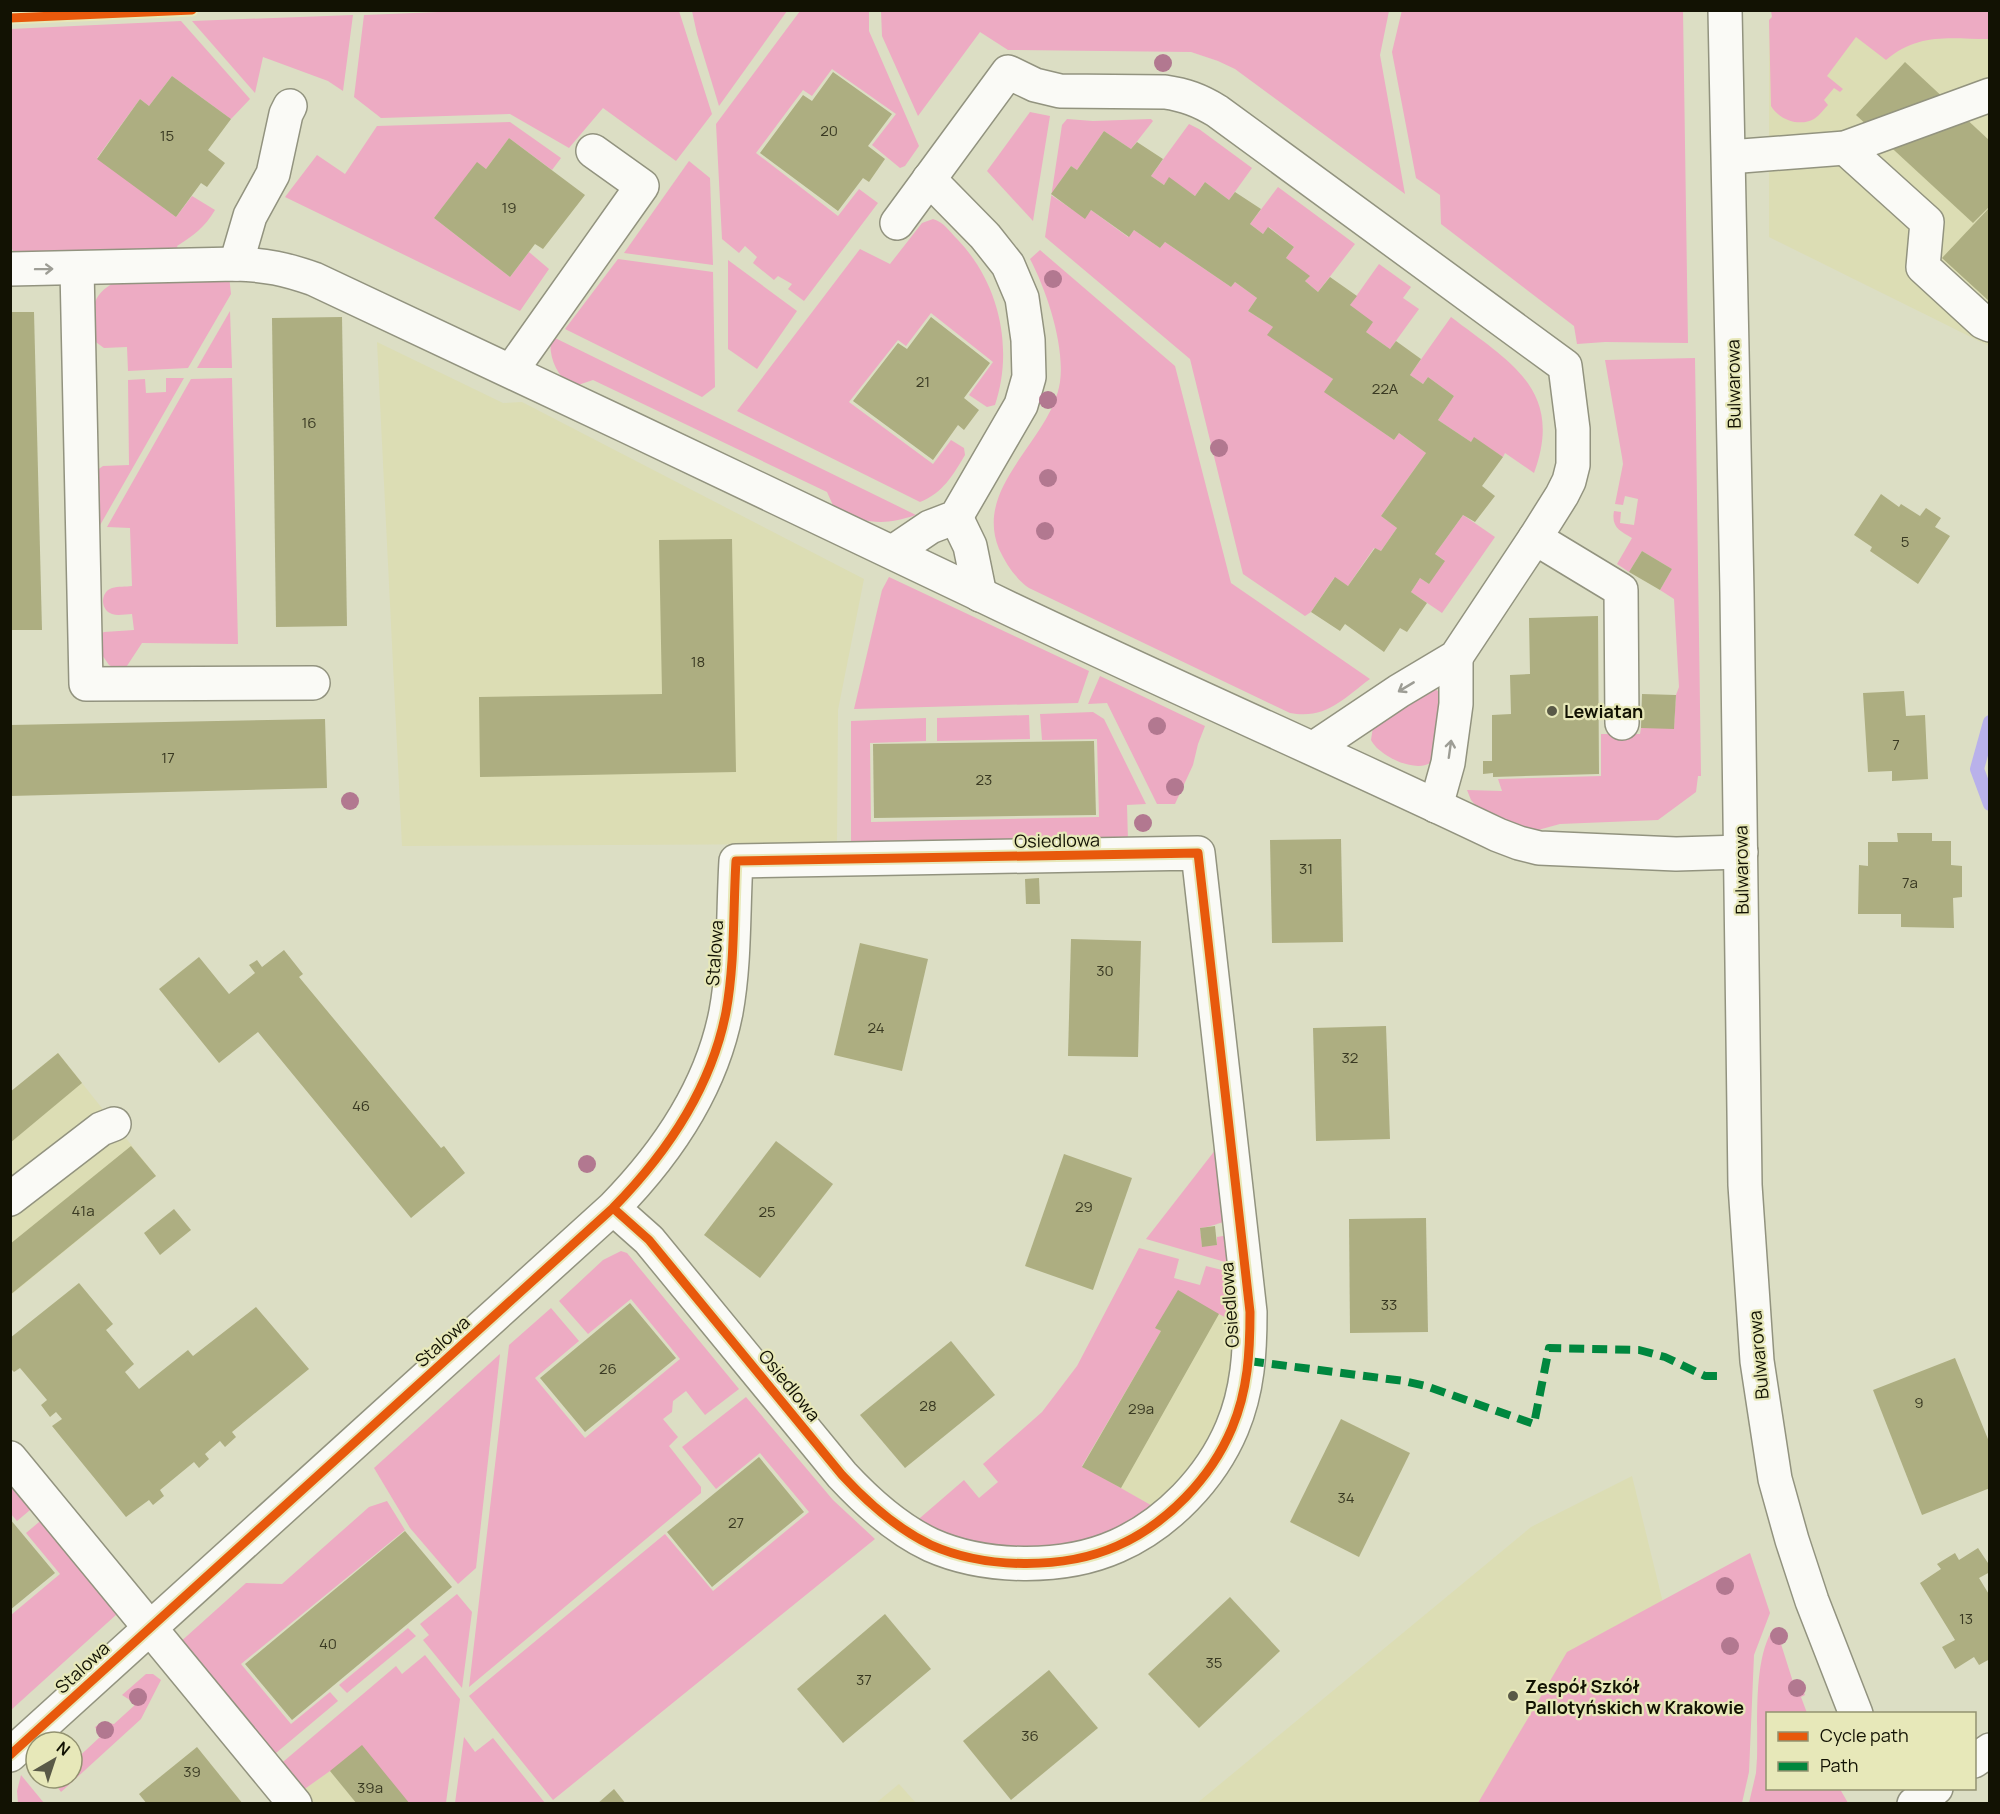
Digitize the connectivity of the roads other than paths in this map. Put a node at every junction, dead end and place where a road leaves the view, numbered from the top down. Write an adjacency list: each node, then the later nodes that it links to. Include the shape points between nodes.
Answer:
1 (1725, 10): 6 (street, Bulwarowa)
2 (1988, 99): 4 (street)
3 (290, 106): 9 (street, via 273,174 250,216)
4 (1845, 148): 6 (street); 12 (street, via 1927,222 1923,267)
5 (593, 151): 13 (street, via 642,186)
6 (1729, 157): 23 (street, Bulwarowa)
7 (929, 179): 8 (street); 14 (street, via 1008,265 1022,298 1028,339 1029,377 1021,405); 15 (street, via 1008,72 1060,91 1165,92 1198,99 1564,366 1573,429 1573,465 1562,495)
8 (897, 224)
9 (236, 264): 11 (street); 13 (street, via 266,265 314,279)
10 (10, 269): 11 (street, one-way to 11)
11 (78, 269): 19 (street, via 86,684)
12 (1989, 325)
13 (511, 371): 16 (street)
14 (956, 517): 16 (street, via 930,526); 17 (street, via 970,546)
15 (1535, 538): 18 (street); 20 (street, via 1621,590)
16 (893, 552): 17 (street)
17 (980, 595): 21 (street)
18 (1456, 657): 21 (street, one-way to 21); 22 (street, one-way to 18, via 1453,727)
19 (313, 683)
20 (1622, 723)
21 (1314, 748): 22 (street)
22 (1436, 806): 23 (street, via 1498,835 1539,848 1676,854)
23 (1741, 852): 30 (street, Bulwarowa, via 1745,1185 1764,1415 1775,1479 1792,1540)
24 (736, 861): 27 (street, Stalowa, via 731,973 718,1045 691,1109 677,1131); 27 (street, Osiedlowa, via 1198,853 1250,1312 1249,1361 1237,1413 1217,1456 1192,1489 1156,1522 1117,1546 1069,1559 1023,1563 960,1555 906,1531 857,1491 649,1240)
25 (114, 1124): 26 (street)
26 (10, 1199)
27 (613, 1208): 29 (street, Stalowa)
28 (10, 1458): 29 (street)
29 (149, 1628): 32 (street, Stalowa); 35 (street)
30 (1856, 1712)
31 (1989, 1750): 33 (street)
32 (10, 1755)
33 (1976, 1760)
34 (1933, 1790): 36 (street)
35 (295, 1803)
36 (1914, 1803)

